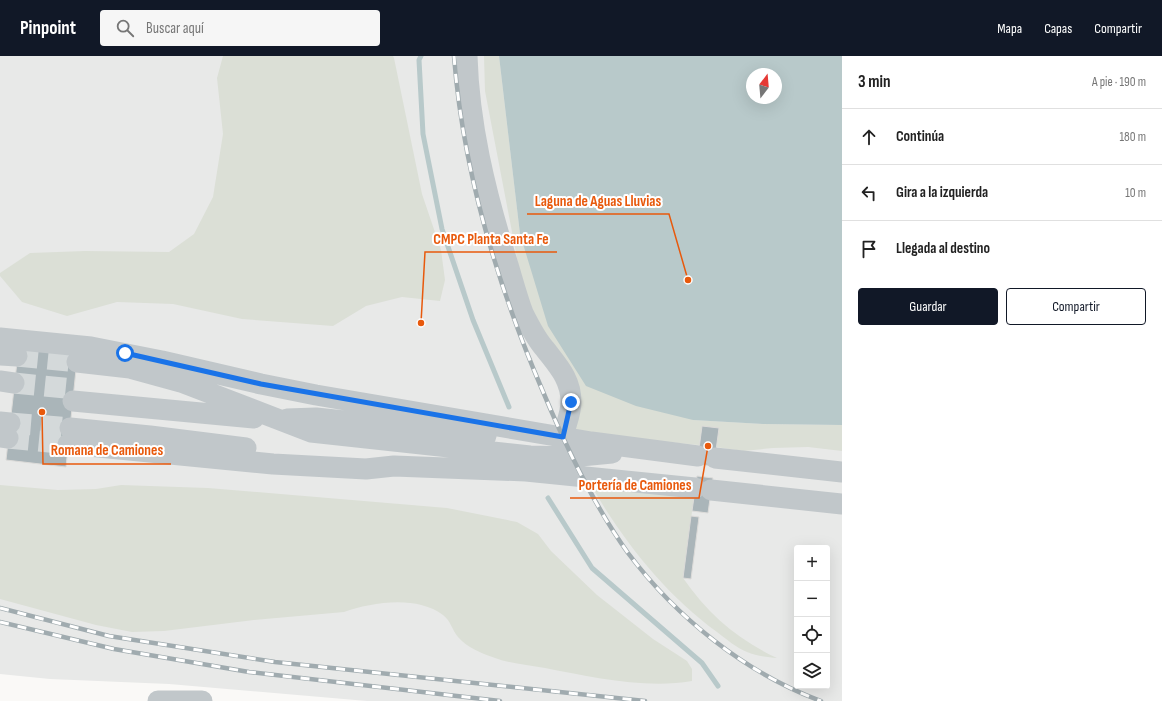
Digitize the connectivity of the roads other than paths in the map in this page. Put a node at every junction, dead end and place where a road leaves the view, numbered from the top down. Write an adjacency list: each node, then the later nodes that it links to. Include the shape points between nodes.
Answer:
1 (467, 56): 7 (lane, via 472,112 483,175 511,274 531,327 544,349 567,378 570,387 570,415)
2 (0, 338): 7 (lane, via 56,342 125,353 261,384)
3 (77, 362): 5 (lane, via 130,368 156,374)
4 (74, 395): 5 (lane)
5 (281, 420): 8 (lane, via 311,432 530,456 570,457)
6 (69, 436): 11 (lane, via 273,464 366,469 394,466 526,471)
7 (563, 437): 8 (lane)
8 (640, 449): 9 (lane)
9 (819, 470): 10 (lane); 11 (lane)
10 (842, 472)
11 (815, 501): 12 (lane)
12 (842, 504)
13 (158, 701): 14 (lane)
14 (202, 701)

